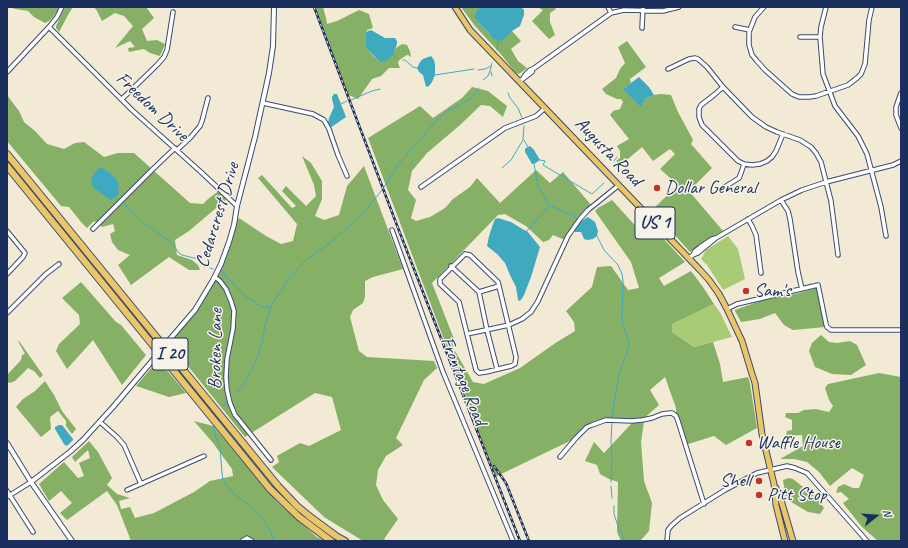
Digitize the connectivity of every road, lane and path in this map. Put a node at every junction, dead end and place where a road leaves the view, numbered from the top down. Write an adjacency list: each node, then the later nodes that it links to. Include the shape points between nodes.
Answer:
1 (62, 7): 13 (street)
2 (274, 7): 28 (street, Cedarcrest Drive, via 273,46)
3 (455, 7): 22 (main road, Augusta Road / US 1, via 470,30)
4 (608, 7): 11 (street)
5 (679, 7): 9 (street, via 663,11)
6 (764, 7): 15 (street)
7 (826, 7): 17 (street)
8 (872, 7): 24 (street, via 862,72 850,83)
9 (643, 9): 11 (street); 14 (street)
10 (173, 12): 27 (street, via 164,57)
11 (611, 13): 22 (street, via 530,70)
12 (735, 27): 15 (street)
13 (49, 28): 21 (street); 27 (street, Freedom Drive)
14 (642, 28)
15 (750, 30): 24 (street, via 752,55 786,89 796,96 809,97)
16 (800, 37): 17 (street)
17 (820, 37): 24 (street, via 823,74)
18 (696, 53): 19 (street)
19 (695, 58): 20 (street); 23 (street, via 705,64)
20 (668, 69)
21 (7, 72)
22 (522, 79): 30 (main road, Augusta Road / US 1)
23 (723, 87): 31 (street); 33 (street, via 752,117 766,127)
24 (829, 91): 39 (street, via 835,106 862,142)
25 (901, 93): 32 (street, via 896,108)
26 (208, 98): 34 (street, via 200,126)
27 (122, 99): 34 (street, Freedom Drive)
28 (263, 103): 40 (street, via 313,114 324,120); 46 (street, Cedarcrest Drive)
29 (694, 107): 31 (street)
30 (545, 108): 42 (main road, Augusta Road / US 1); 43 (street, via 536,116 505,128)
31 (699, 109): 37 (street, via 702,125 730,154)
32 (901, 128)
33 (783, 134): 37 (street, via 770,159 757,165); 41 (street, via 800,140 816,153)
34 (176, 149): 46 (street, Freedom Drive); 48 (street)
35 (7, 154): 87 (highway, I 20, via 266,472 303,511)
36 (901, 161): 39 (street)
37 (744, 164): 44 (street, via 738,178)
38 (7, 166): 86 (highway, I 20, via 270,489 299,518)
39 (872, 170): 41 (street); 51 (street)
40 (347, 176)
41 (826, 182): 45 (street); 52 (street)
42 (618, 185): 53 (main road, Augusta Road / US 1); 64 (street, via 588,210 568,236 531,312)
43 (421, 187)
44 (720, 190)
45 (781, 200): 47 (street); 60 (street, via 790,219)
46 (237, 206): 58 (street, Cedarcrest Drive, via 229,242)
47 (748, 219): 53 (street); 56 (street, via 756,235)
48 (93, 228)
49 (392, 230): 88 (street, Frontage Road, via 443,372)
50 (7, 231): 57 (street, via 25,253)
51 (886, 236)
52 (838, 255)
53 (691, 257): 62 (main road, Augusta Road / US 1)
54 (59, 264): 63 (street)
55 (451, 266): 59 (street, via 465,254 470,256 498,282); 61 (street); 67 (street, via 440,279 440,284 459,302)
56 (761, 273)
57 (7, 274)
58 (215, 277): 69 (street, Cedarcrest Drive, bridge, via 195,310); 73 (street, Broken Lane, via 226,289 234,311 226,377 230,403 240,421)
59 (499, 286): 61 (street); 64 (street)
60 (802, 289): 62 (street, via 737,304); 66 (street, via 818,285 826,324 831,330)
61 (479, 292): 65 (street)
62 (727, 309): 74 (main road, Augusta Road / US 1, via 750,363)
63 (7, 313)
64 (508, 325): 65 (street); 68 (street, via 516,357 515,364)
65 (487, 330): 67 (street); 68 (street)
66 (901, 330)
67 (467, 334): 68 (street, via 476,370 479,373)
68 (497, 369)
69 (100, 422): 75 (street, Cedarcrest Drive, via 71,451); 76 (street, via 124,445)
70 (7, 443): 75 (street)
71 (204, 456): 76 (street)
72 (560, 457): 81 (street, via 587,427 592,425 606,420 642,420 672,413 678,421)
73 (271, 460)
74 (771, 470): 77 (main road, Augusta Road / US 1); 81 (street, via 751,476); 92 (street, via 787,466 807,473)
75 (30, 482): 80 (street); 83 (street)
76 (141, 484): 78 (street)
77 (774, 484): 90 (main road, Augusta Road / US 1, via 776,505); 91 (main road, Augusta Road / US 1)
78 (127, 490)
79 (7, 491): 80 (street)
80 (8, 496): 82 (street)
81 (704, 504): 89 (street, via 671,526)
82 (33, 532)
83 (71, 540)
84 (242, 541): 85 (street, via 247,538)
85 (252, 541)
86 (330, 541)
87 (345, 541)
88 (513, 541)
89 (667, 541)
90 (785, 541)
91 (792, 541)
92 (866, 541)

